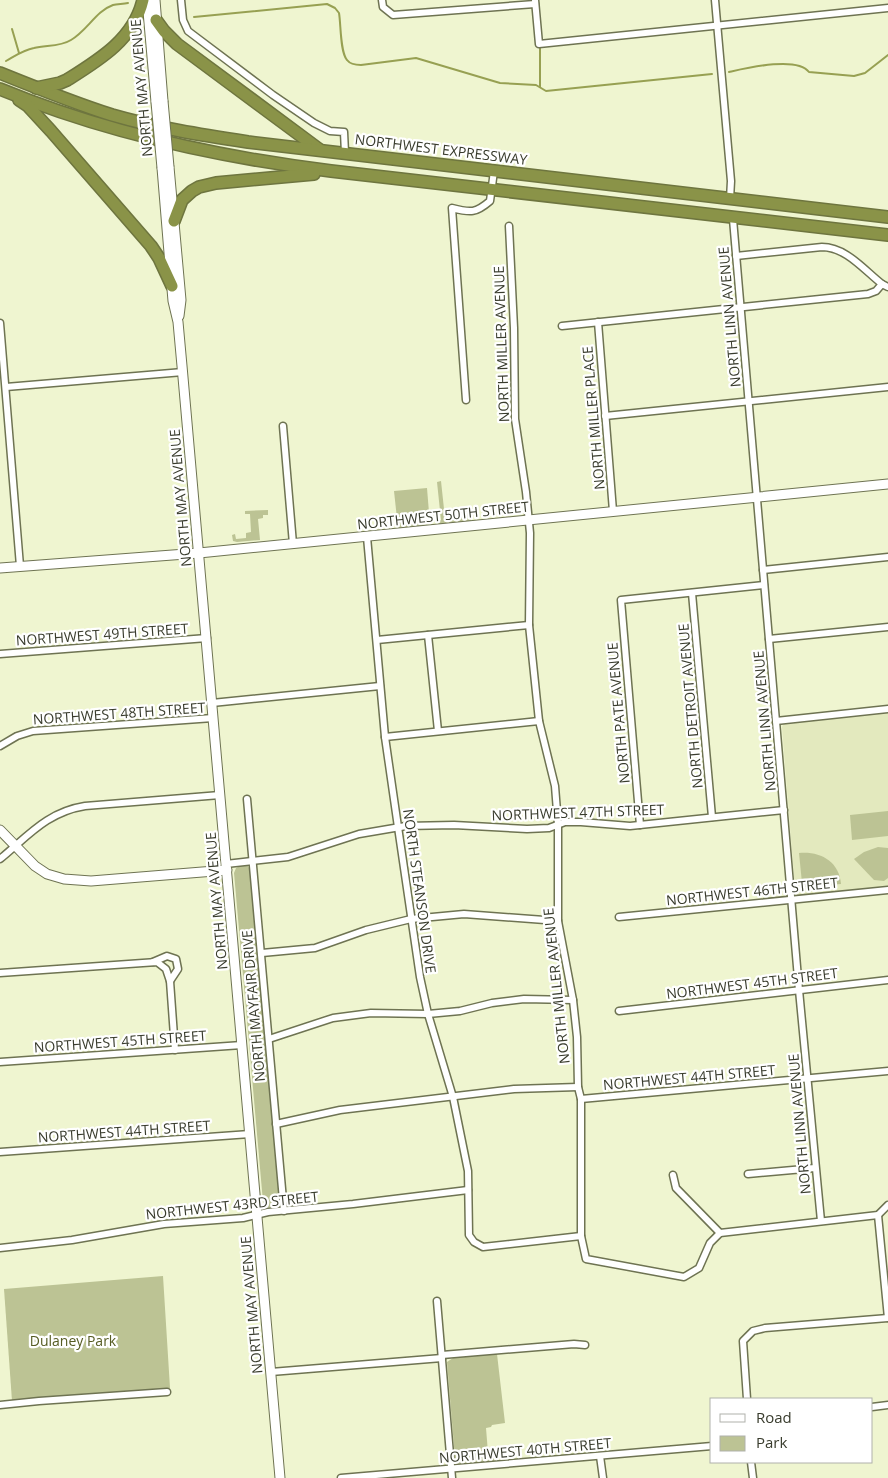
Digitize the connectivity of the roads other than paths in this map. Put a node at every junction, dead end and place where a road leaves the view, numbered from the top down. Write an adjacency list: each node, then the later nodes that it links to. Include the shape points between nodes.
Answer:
1 (145, 0): 11 (highway, via 132,28 112,49 67,80); 13 (main road, NORTH MAY AVENUE)
2 (154, 0): 8 (main road, NORTH MAY AVENUE)
3 (181, 0): 15 (street, via 188,31 314,123 330,131 344,132)
4 (382, 0): 6 (street, via 383,7 393,15)
5 (715, 0): 9 (street)
6 (535, 2): 9 (street, via 539,44)
7 (888, 8): 9 (street)
8 (156, 20): 13 (main road, NORTH MAY AVENUE); 14 (highway, via 177,44)
9 (717, 26): 20 (street)
10 (0, 72): 11 (highway, NORTHWEST EXPRESSWAY)
11 (36, 88): 14 (highway, NORTHWEST EXPRESSWAY, via 148,124 221,138)
12 (4, 90): 17 (highway, via 108,127 178,146); 29 (highway, via 28,106 151,246)
13 (160, 102): 16 (main road, NORTH MAY AVENUE, bridge)
14 (322, 150): 15 (highway, NORTHWEST EXPRESSWAY)
15 (345, 153): 18 (highway, NORTHWEST EXPRESSWAY)
16 (165, 168): 24 (main road, NORTH MAY AVENUE); 29 (main road, NORTH MAY AVENUE)
17 (331, 171): 19 (highway); 24 (highway, via 199,187 182,200)
18 (494, 171): 19 (street); 20 (highway, NORTHWEST EXPRESSWAY)
19 (491, 190): 21 (highway); 39 (street, via 490,201 478,211 452,208)
20 (730, 199): 21 (highway, via 725,207); 22 (highway, NORTHWEST EXPRESSWAY)
21 (707, 216): 23 (highway)
22 (888, 218)
23 (733, 219): 26 (highway); 27 (street, NORTH LINN AVENUE)
24 (174, 221): 31 (main road, NORTH MAY AVENUE, via 181,300)
25 (509, 226): 46 (street, NORTH MILLER AVENUE, via 515,420)
26 (888, 235)
27 (736, 256): 28 (street, via 832,248 844,253); 30 (street, NORTH LINN AVENUE)
28 (885, 285): 30 (street, via 868,294)
29 (172, 286): 31 (main road, NORTH MAY AVENUE)
30 (740, 307): 32 (street); 40 (street, NORTH LINN AVENUE)
31 (178, 322): 36 (main road, NORTH MAY AVENUE)
32 (598, 322): 34 (street); 41 (street, NORTH MILLER PLACE)
33 (0, 323): 35 (street)
34 (562, 326)
35 (1, 343): 37 (street)
36 (183, 372): 37 (street); 49 (main road, NORTH MAY AVENUE)
37 (6, 387): 51 (street)
38 (888, 387): 40 (street)
39 (466, 400)
40 (748, 401): 41 (street); 44 (street, NORTH LINN AVENUE)
41 (605, 416): 45 (street, NORTH MILLER PLACE)
42 (283, 426): 48 (street)
43 (888, 484): 44 (main road, NORTHWEST 50TH STREET)
44 (757, 497): 45 (main road, NORTHWEST 50TH STREET); 53 (street, NORTH LINN AVENUE)
45 (613, 512): 46 (main road, NORTHWEST 50TH STREET)
46 (529, 520): 47 (main road, NORTHWEST 50TH STREET); 56 (street, NORTH MILLER AVENUE)
47 (367, 536): 48 (main road, NORTHWEST 50TH STREET); 61 (street, NORTH STEANSON DRIVE)
48 (293, 544): 49 (main road, NORTHWEST 50TH STREET)
49 (199, 554): 51 (main road, NORTHWEST 50TH STREET); 59 (main road, NORTH MAY AVENUE)
50 (888, 557): 53 (street)
51 (20, 566): 52 (main road, NORTHWEST 50TH STREET)
52 (0, 568)
53 (763, 570): 54 (street, NORTH LINN AVENUE)
54 (764, 585): 55 (street); 60 (street, NORTH LINN AVENUE)
55 (692, 593): 75 (street, NORTH DETROIT AVENUE); 77 (street, NORTH PATE AVENUE, via 621,600)
56 (529, 625): 58 (street); 67 (street, NORTH MILLER AVENUE)
57 (888, 627): 60 (street)
58 (428, 635): 61 (street); 69 (street)
59 (207, 638): 62 (street, NORTHWEST 49TH STREET); 64 (main road, NORTH MAY AVENUE)
60 (769, 639): 68 (street, NORTH LINN AVENUE)
61 (377, 640): 63 (street, NORTH STEANSON DRIVE)
62 (0, 654)
63 (380, 686): 64 (street); 70 (street, NORTH STEANSON DRIVE)
64 (212, 703): 66 (main road, NORTH MAY AVENUE)
65 (888, 709): 68 (street)
66 (213, 718): 71 (street, NORTHWEST 48TH STREET, via 33,731); 72 (main road, NORTH MAY AVENUE)
67 (539, 721): 69 (street); 76 (street, NORTH MILLER AVENUE, via 555,786)
68 (776, 721): 74 (street, NORTH LINN AVENUE)
69 (438, 731): 70 (street)
70 (385, 737): 78 (street, NORTH STEANSON DRIVE)
71 (0, 746)
72 (220, 795): 80 (street, via 68,809 44,821); 83 (main road, NORTH MAY AVENUE)
73 (247, 799): 82 (street, NORTH MAYFAIR DRIVE)
74 (784, 810): 75 (street, NORTHWEST 47TH STREET); 85 (street, NORTH LINN AVENUE)
75 (712, 817): 77 (street, NORTHWEST 47TH STREET)
76 (558, 824): 77 (street, NORTHWEST 47TH STREET); 78 (street, NORTHWEST 47TH STREET, via 549,828 527,829 454,825); 88 (street, NORTH MILLER AVENUE)
77 (640, 825)
78 (398, 827): 82 (street, NORTHWEST 47TH STREET, via 359,834 300,854); 87 (street, NORTH STEANSON DRIVE)
79 (0, 830): 80 (main road)
80 (14, 846): 81 (street); 83 (main road, via 41,870 73,880 91,881)
81 (0, 858)
82 (254, 861): 83 (street, NORTHWEST 47TH STREET); 89 (street, NORTH MAYFAIR DRIVE)
83 (227, 867): 99 (main road, NORTH MAY AVENUE)
84 (888, 890): 85 (street, NORTHWEST 46TH STREET)
85 (792, 900): 86 (street, NORTHWEST 46TH STREET); 94 (street, NORTH LINN AVENUE)
86 (619, 916)
87 (412, 919): 88 (street, via 464,914); 89 (street, via 366,930 315,948); 97 (street, NORTH STEANSON DRIVE)
88 (558, 921): 95 (street, NORTH MILLER AVENUE)
89 (262, 953): 98 (street, NORTH MAYFAIR DRIVE)
90 (153, 962): 91 (street); 93 (street, via 166,969); 93 (street, via 170,956 178,963 177,972)
91 (0, 972)
92 (888, 980): 94 (street, NORTHWEST 45TH STREET)
93 (170, 981): 100 (street)
94 (799, 990): 96 (street, NORTHWEST 45TH STREET); 103 (street, NORTH LINN AVENUE)
95 (573, 1000): 97 (street, via 524,999); 104 (street, NORTH MILLER AVENUE)
96 (619, 1011)
97 (428, 1014): 98 (street, via 371,1013 333,1018); 105 (street, NORTH STEANSON DRIVE)
98 (268, 1039): 107 (street, NORTH MAYFAIR DRIVE)
99 (242, 1045): 100 (street, NORTHWEST 45TH STREET); 108 (main road, NORTH MAY AVENUE)
100 (175, 1050): 101 (street, NORTHWEST 45TH STREET)
101 (0, 1062)
102 (888, 1071): 103 (street, NORTHWEST 44TH STREET)
103 (808, 1079): 106 (street, NORTHWEST 44TH STREET); 110 (street, NORTH LINN AVENUE)
104 (578, 1087): 105 (street, via 514,1089); 106 (street, NORTH MILLER AVENUE)
105 (453, 1097): 107 (street, via 340,1110); 113 (street, NORTH STEANSON DRIVE, via 468,1171)
106 (581, 1099): 120 (street, NORTH MILLER AVENUE)
107 (276, 1124): 115 (street, NORTH MAYFAIR DRIVE)
108 (250, 1134): 109 (street, NORTHWEST 44TH STREET); 116 (main road, NORTH MAY AVENUE)
109 (0, 1152)
110 (815, 1168): 111 (street); 118 (street, NORTH LINN AVENUE)
111 (748, 1174)
112 (673, 1175): 119 (street, via 676,1188)
113 (468, 1190): 115 (street, NORTHWEST 43RD STREET); 120 (street, NORTH STEANSON DRIVE, via 469,1234 483,1247)
114 (888, 1205): 117 (street)
115 (284, 1211): 116 (street, NORTHWEST 43RD STREET)
116 (257, 1214): 121 (street, NORTHWEST 43RD STREET); 126 (main road, NORTH MAY AVENUE)
117 (878, 1215): 118 (street); 123 (street)
118 (821, 1221): 119 (street)
119 (720, 1233): 120 (street, NORTH MILLER AVENUE, via 710,1243 698,1268 684,1277 586,1259)
120 (580, 1236)
121 (0, 1248)
122 (437, 1301): 125 (street)
123 (888, 1318): 128 (street, via 753,1331 743,1342)
124 (585, 1345): 125 (street)
125 (442, 1356): 126 (street); 135 (street)
126 (271, 1372): 136 (main road, NORTH MAY AVENUE)
127 (168, 1392): 129 (street)
128 (747, 1398)
129 (0, 1405)
130 (888, 1405): 131 (street)
131 (873, 1407)
132 (710, 1446): 133 (street, NORTHWEST 40TH STREET)
133 (600, 1456): 135 (street, NORTHWEST 40TH STREET); 139 (street)
134 (751, 1463): 140 (street)
135 (451, 1468): 137 (street, NORTHWEST 40TH STREET); 138 (street)
136 (280, 1478)
137 (341, 1478)
138 (452, 1478)
139 (603, 1478)
140 (753, 1478)

